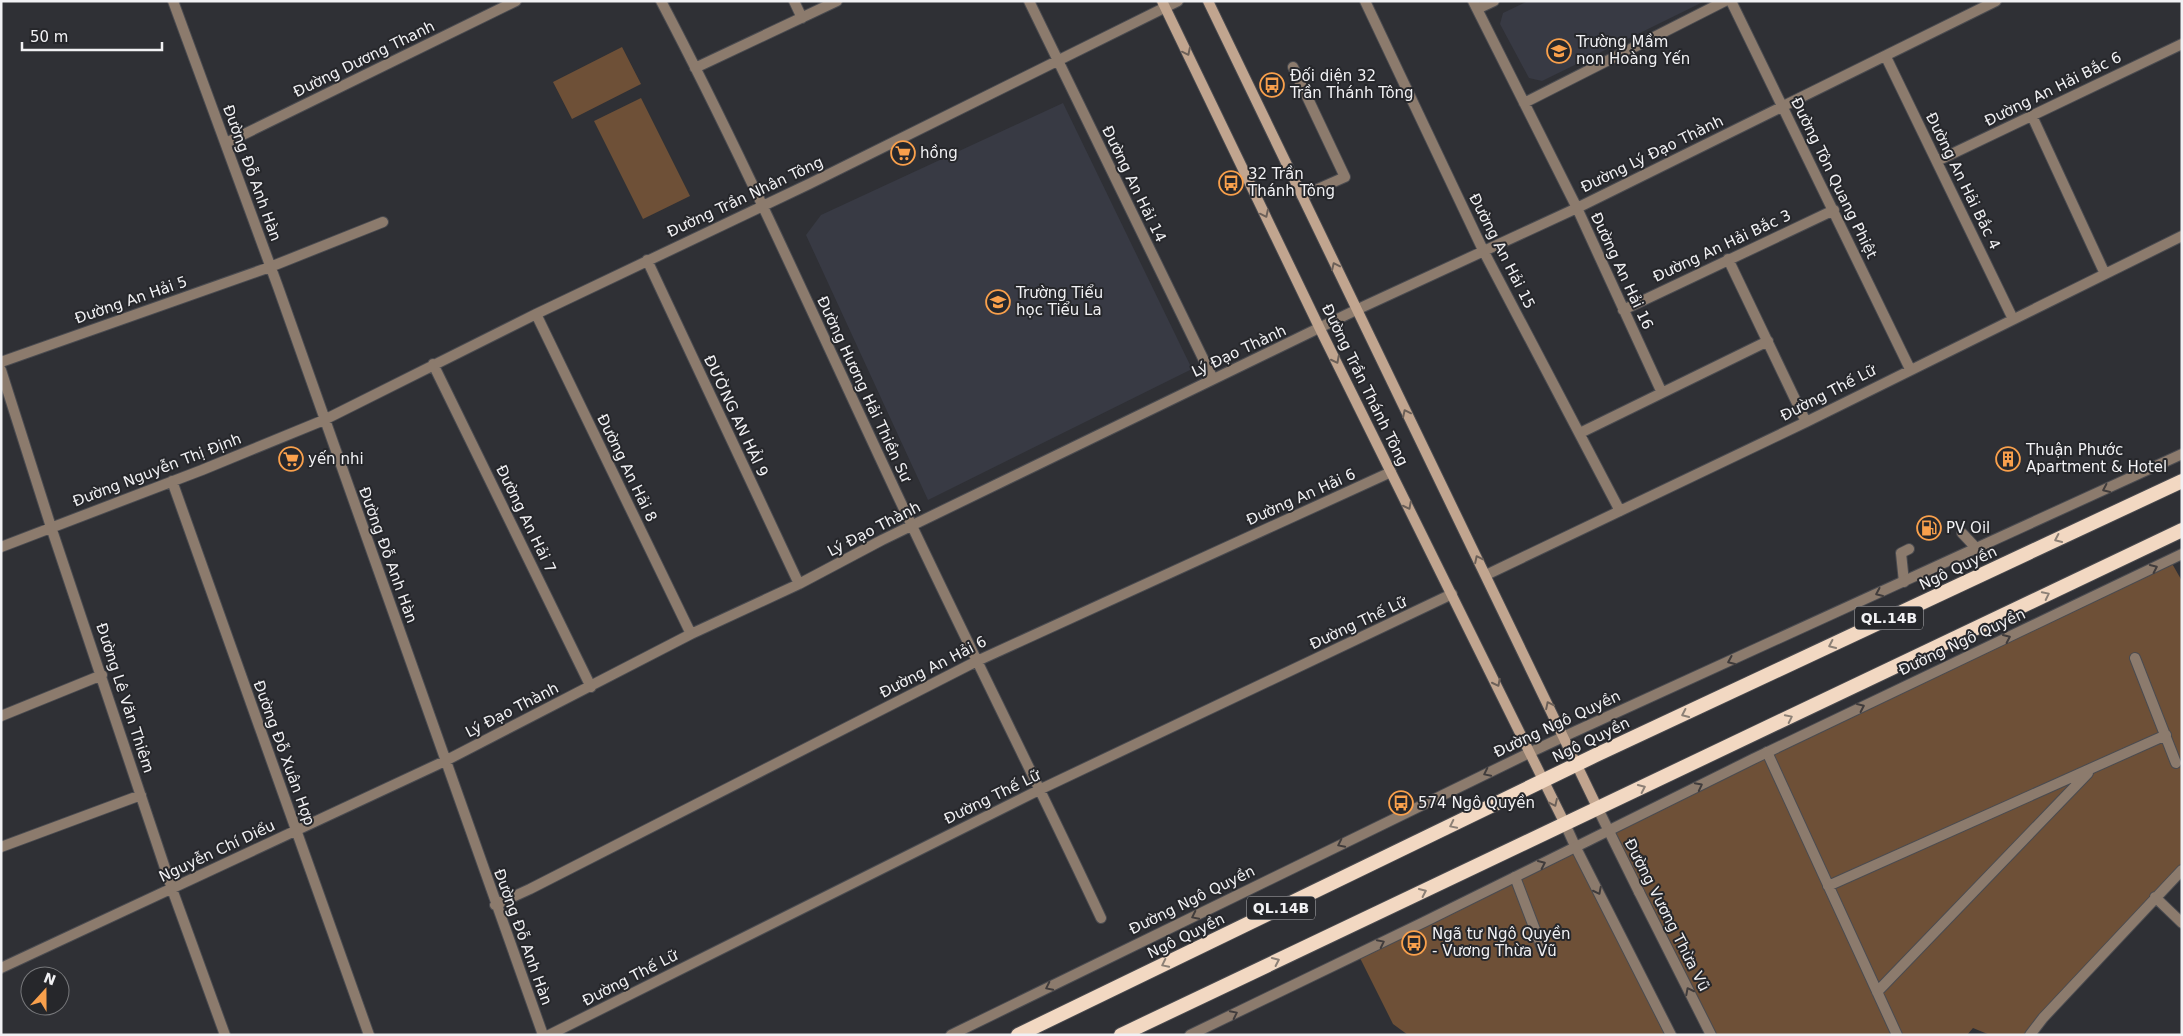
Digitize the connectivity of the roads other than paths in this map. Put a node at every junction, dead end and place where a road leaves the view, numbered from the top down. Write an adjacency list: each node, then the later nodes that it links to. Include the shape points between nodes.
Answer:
1 (174, 1): 25 (street, Đường Đỗ Anh Hàn)
2 (516, 1): 25 (street, Đường Dương Thanh)
3 (661, 1): 21 (street, Đường Hương Hải Thiền Sư)
4 (794, 1): 16 (street)
5 (837, 1): 16 (street)
6 (1029, 1): 19 (street, Đường An Hải 14)
7 (1178, 1): 14 (street, Đường Trần Nhân Tông)
8 (1208, 1): 27 (main road, Đường Trần Thánh Tông)
9 (1365, 1): 33 (street, Đường An Hải 15)
10 (1494, 1): 15 (street)
11 (1725, 1): 22 (street)
12 (1731, 1): 23 (street, Đường Tôn Quang Phiệt)
13 (1996, 1): 18 (street, Đường Lý Đạo Thành)
14 (1164, 4): 19 (street, Đường Trần Nhân Tông); 42 (main road, Đường Trần Thánh Tông, one-way to 42)
15 (1476, 5): 22 (street, Đường An Hải 16)
16 (802, 18): 21 (street)
17 (2182, 44): 24 (street, Đường An Hải Bắc 6)
18 (1886, 56): 23 (street, Đường Lý Đạo Thành); 26 (street, Đường An Hải Bắc 4)
19 (1058, 61): 28 (street, Đường Trần Nhân Tông); 48 (street, Đường An Hải 14)
20 (1293, 66): 27 (street, via 1345,177)
21 (695, 68): 28 (street, Đường Hương Hải Thiền Sư)
22 (1524, 103): 29 (street, Đường An Hải 16)
23 (1782, 106): 29 (street, Đường Lý Đạo Thành); 30 (street, Đường Tôn Quang Phiệt)
24 (2032, 116): 26 (street, Đường An Hải Bắc 6); 37 (street)
25 (226, 143): 36 (street, Đường Đỗ Anh Hàn)
26 (1937, 161): 41 (street, Đường An Hải Bắc 4)
27 (1302, 196): 38 (main road, Đường Trần Thánh Tông, one-way to 27)
28 (763, 205): 35 (street, Đường Trần Nhân Tông); 58 (street, Đường Hương Hải Thiền Sư)
29 (1576, 208): 33 (street, Đường Lý Đạo Thành); 39 (street, Đường An Hải 16)
30 (1834, 210): 34 (street, Đường An Hải Bắc 3); 46 (street, Đường Tôn Quang Phiệt)
31 (383, 222): 36 (street, Đường An Hải 5)
32 (2182, 236): 37 (street, Đường Thế Lữ)
33 (1483, 250): 38 (street, Đường Lý Đạo Thành); 52 (street, Đường An Hải 15)
34 (1728, 259): 39 (street, Đường An Hải Bắc 3); 43 (street)
35 (647, 260): 40 (street, Đường Trần Nhân Tông); 68 (street, ĐƯỜNG AN HẢl 9)
36 (270, 267): 44 (street, Đường An Hải 5); 50 (street, Đường Đỗ Anh Hàn)
37 (2105, 274): 41 (street, Đường Thế Lữ)
38 (1356, 310): 42 (street, Đường Lý Đạo Thành); 66 (main road, Đường Trần Thánh Tông, one-way to 38)
39 (1623, 310): 49 (street, Đường An Hải 16)
40 (536, 314): 45 (street, Đường Trần Nhân Tông); 70 (street, Đường An Hải 8)
41 (2013, 319): 46 (street, Đường Thế Lữ)
42 (1320, 329): 48 (street, Lý Đạo Thành); 54 (main road, Đường Trần Thánh Tông, one-way to 54)
43 (1768, 341): 49 (street); 51 (street)
44 (1, 362)
45 (434, 364): 50 (street, Đường Trần Nhân Tông); 74 (street, Đường An Hải 7)
46 (1910, 369): 51 (street, Đường Thế Lữ)
47 (1, 370): 59 (street, Đường Lê Văn Thiêm)
48 (1213, 379): 58 (street, Lý Đạo Thành)
49 (1662, 393): 52 (street)
50 (324, 420): 55 (street, Đường Nguyễn Thị Định); 80 (street, Đường Đỗ Anh Hàn)
51 (1806, 422): 57 (street, Đường Thế Lữ)
52 (1580, 433): 57 (street, Đường An Hải 15)
53 (2182, 454): 64 (street, Đường Ngô Quyền, one-way to 64)
54 (1391, 472): 69 (main road, Đường Trần Thánh Tông, one-way to 69); 72 (street, Đường An Hải 6)
55 (172, 481): 59 (street, Đường Nguyễn Thị Định); 89 (street, Đường Đỗ Xuân Hợp)
56 (2182, 481): 82 (highway, Ngô Quyền / QL.14B, one-way to 82)
57 (1620, 511): 66 (street, Đường Thế Lữ)
58 (912, 526): 68 (street, Lý Đạo Thành); 72 (street, Đường Hương Hải Thiền Sư)
59 (51, 527): 62 (street, Đường Nguyễn Thị Định); 73 (street, Đường Lê Văn Thiêm)
60 (2182, 530): 87 (highway, QL.14B, one-way to 60)
61 (1962, 533): 64 (street)
62 (1, 547)
63 (1908, 549): 67 (street, via 1901,552)
64 (1977, 549): 67 (street, Đường Ngô Quyền)
65 (2182, 554): 79 (street, Đường Ngô Quyền, one-way to 65)
66 (1486, 575): 77 (main road, Đường Trần Thánh Tông, one-way to 66)
67 (1904, 582): 77 (street, Đường Ngô Quyền, one-way to 77)
68 (799, 584): 70 (street, Lý Đạo Thành)
69 (1452, 594): 78 (main road, Đường Trần Thánh Tông, one-way to 78); 85 (street, Đường Thế Lữ)
70 (691, 634): 74 (street, Lý Đạo Thành)
71 (2135, 658): 76 (street)
72 (978, 661): 85 (street, Đường Hương Hải Thiền Sư); 98 (street, Đường An Hải 6)
73 (102, 675): 75 (street); 86 (street, Đường Lê Văn Thiêm)
74 (591, 687): 80 (street, Lý Đạo Thành)
75 (1, 716)
76 (2166, 735): 81 (street); 83 (street)
77 (1564, 736): 78 (street, Đường Ngô Quyền); 82 (main road, Đường Trần Thánh Tông)
78 (1531, 752): 84 (main road, Đường Trần Thánh Tông); 108 (street, Đường Ngô Quyền, one-way to 108)
79 (1767, 752): 90 (street, Đường Ngô Quyền, one-way to 79); 95 (street)
80 (445, 761): 89 (street, Nguyễn Chí Diểu); 98 (street, Đường Đỗ Anh Hàn)
81 (2176, 763)
82 (1578, 764): 84 (highway, Ngô Quyền / QL.14B); 87 (main road, Đường Trần Thánh Tông)
83 (2093, 768): 95 (street); 103 (street)
84 (1544, 781): 88 (main road, Đường Trần Thánh Tông, one-way to 88); 109 (highway, Ngô Quyền / QL.14B, one-way to 109)
85 (1040, 789): 99 (street, Đường Hương Hải Thiền Sư); 107 (street, Đường Thế Lữ)
86 (141, 795): 91 (street); 96 (street, Đường Lê Văn Thiêm)
87 (1598, 808): 88 (highway, QL.14B); 90 (street, Đường Vương Thừa Vũ)
88 (1565, 824): 92 (street); 110 (highway, QL.14B, one-way to 88)
89 (296, 830): 96 (street, Nguyễn Chí Diểu); 105 (street, Đường Đỗ Xuân Hợp)
90 (1608, 831): 92 (street, Đường Ngô Quyền); 113 (street, Đường Vương Thừa Vũ, one-way to 90)
91 (1, 847)
92 (1576, 848): 94 (street, Đường Ngô Quyền, one-way to 92); 112 (street, one-way to 112)
93 (2182, 870): 97 (street)
94 (1515, 878): 101 (street); 111 (street, Đường Ngô Quyền, one-way to 94)
95 (1828, 886): 103 (street)
96 (172, 889): 102 (street, Nguyễn Chí Diểu); 104 (street, Đường Lê Văn Thiêm)
97 (2155, 897): 100 (street); 115 (street)
98 (495, 905): 106 (street, Đường Đỗ Anh Hàn)
99 (1100, 918)
100 (2182, 923)
101 (1542, 948)
102 (1, 968)
103 (1877, 992): 114 (street)
104 (222, 1034)
105 (369, 1035)
106 (543, 1035)
107 (549, 1035)
108 (951, 1035)
109 (1018, 1035)
110 (1122, 1035)
111 (1190, 1035)
112 (1670, 1035)
113 (1711, 1035)
114 (1897, 1035)
115 (2030, 1035)

